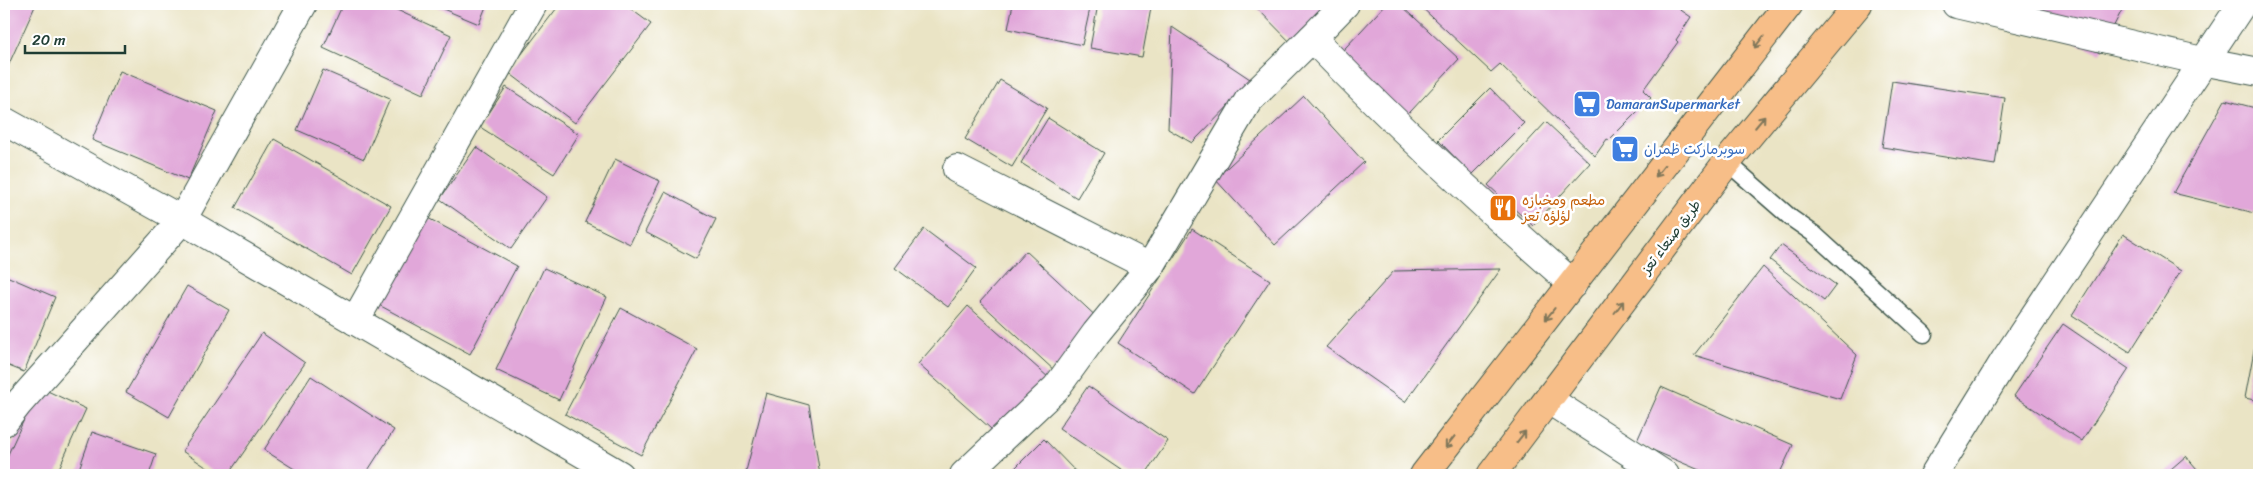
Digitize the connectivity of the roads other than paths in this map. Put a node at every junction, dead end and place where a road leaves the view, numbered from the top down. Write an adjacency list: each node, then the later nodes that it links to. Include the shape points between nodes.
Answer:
1 (303, 4): 14 (street)
2 (533, 4): 17 (street)
3 (1345, 4): 8 (street)
4 (1789, 4): 16 (highway, one-way to 16)
5 (1858, 4): 12 (highway, طريق صنعاء تعز, one-way to 5)
6 (1956, 4): 9 (street)
7 (2242, 4): 9 (street)
8 (1312, 38): 15 (street, via 1248,101); 16 (street, via 1370,99 1464,188)
9 (2202, 61): 10 (street); 26 (street, via 2005,360)
10 (2259, 72)
11 (4, 121): 14 (street)
12 (1727, 162): 18 (lane, via 1814,234); 19 (highway, طريق صنعاء تعز, one-way to 12)
13 (957, 169): 15 (street)
14 (182, 220): 17 (street); 20 (street)
15 (1150, 267): 22 (street, via 1056,388)
16 (1573, 284): 23 (highway, one-way to 23)
17 (355, 321): 21 (street)
18 (1924, 334)
19 (1549, 400): 24 (highway, طريق صنعاء تعز, one-way to 19); 25 (street)
20 (4, 422)
21 (620, 475)
22 (964, 475)
23 (1424, 475)
24 (1491, 475)
25 (1665, 475)
26 (1934, 475)

